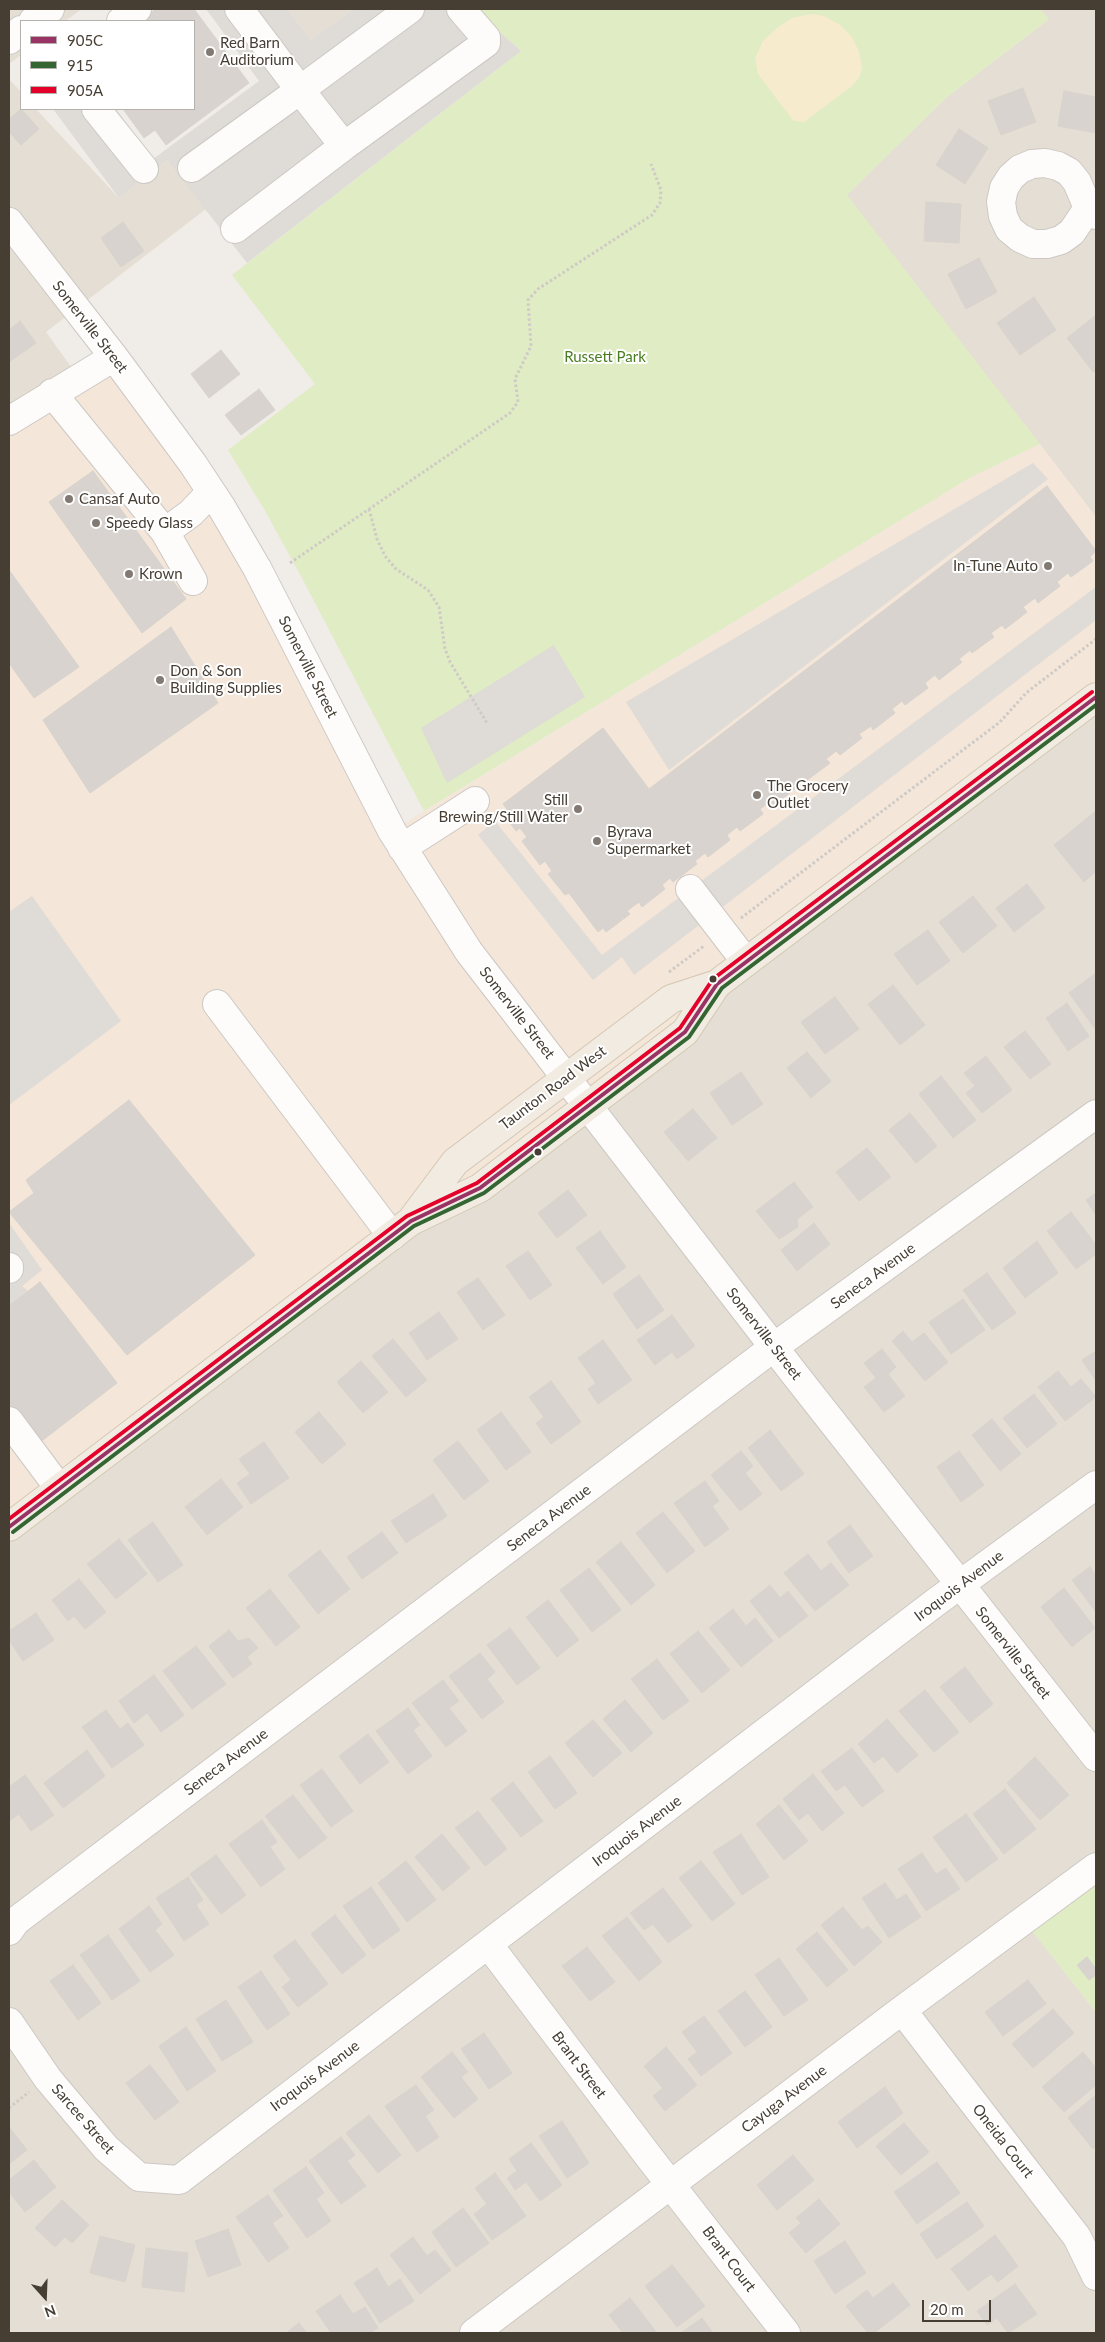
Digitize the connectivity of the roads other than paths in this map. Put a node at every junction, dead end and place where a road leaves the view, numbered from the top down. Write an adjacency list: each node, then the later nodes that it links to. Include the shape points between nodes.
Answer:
1 (50, 9): 6 (street)
2 (137, 9): 7 (street)
3 (239, 9): 10 (street)
4 (410, 9): 10 (street)
5 (461, 9): 12 (street, via 486,38 486,44)
6 (34, 20)
7 (122, 20)
8 (20, 31): 9 (street)
9 (9, 40)
10 (300, 90): 12 (street); 13 (street)
11 (97, 110): 14 (street)
12 (344, 146): 16 (street)
13 (192, 168)
14 (144, 170)
15 (9, 222): 17 (street, Somerville Street)
16 (235, 229)
17 (114, 357): 18 (street); 20 (street, Somerville Street)
18 (52, 393): 19 (street); 21 (street)
19 (9, 421)
20 (211, 492): 21 (street, via 191,513); 25 (street, Somerville Street, via 258,568)
21 (165, 532): 22 (street)
22 (193, 582)
23 (1096, 697): 27 (main road, Taunton Road West)
24 (475, 800): 25 (street)
25 (402, 848): 30 (street, Somerville Street, via 469,952)
26 (690, 889): 27 (street)
27 (746, 962): 28 (main road, Taunton Road West)
28 (717, 984): 30 (main road, Taunton Road West, via 671,999); 31 (main road, Taunton Road West, via 684,1032)
29 (217, 1004): 33 (street)
30 (566, 1078): 31 (street, Somerville Street); 33 (main road, Taunton Road West, via 455,1162)
31 (588, 1106): 33 (main road, Taunton Road West, via 480,1188); 34 (street, Somerville Street)
32 (1096, 1114): 34 (street, Seneca Avenue)
33 (401, 1228): 37 (main road, Taunton Road West)
34 (774, 1348): 39 (street, Somerville Street); 42 (street, Seneca Avenue, via 16,1921)
35 (9, 1421): 37 (street)
36 (1096, 1484): 39 (street, Iroquois Avenue)
37 (59, 1488): 38 (main road, Taunton Road West)
38 (9, 1527)
39 (960, 1585): 40 (street, Somerville Street); 43 (street, Iroquois Avenue)
40 (1096, 1757)
41 (1096, 1867): 44 (street, Cayuga Avenue)
42 (9, 1931)
43 (488, 1944): 46 (street, Iroquois Avenue); 47 (street, Brant Street)
44 (902, 2010): 47 (street, Cayuga Avenue); 48 (street, Oneida Court, via 1077,2237)
45 (9, 2022): 46 (street, Sarcee Street, via 48,2078 106,2148 138,2177)
46 (180, 2180)
47 (671, 2185): 49 (street, Cayuga Avenue); 50 (street, Brant Court)
48 (1096, 2276)
49 (474, 2333)
50 (786, 2333)

